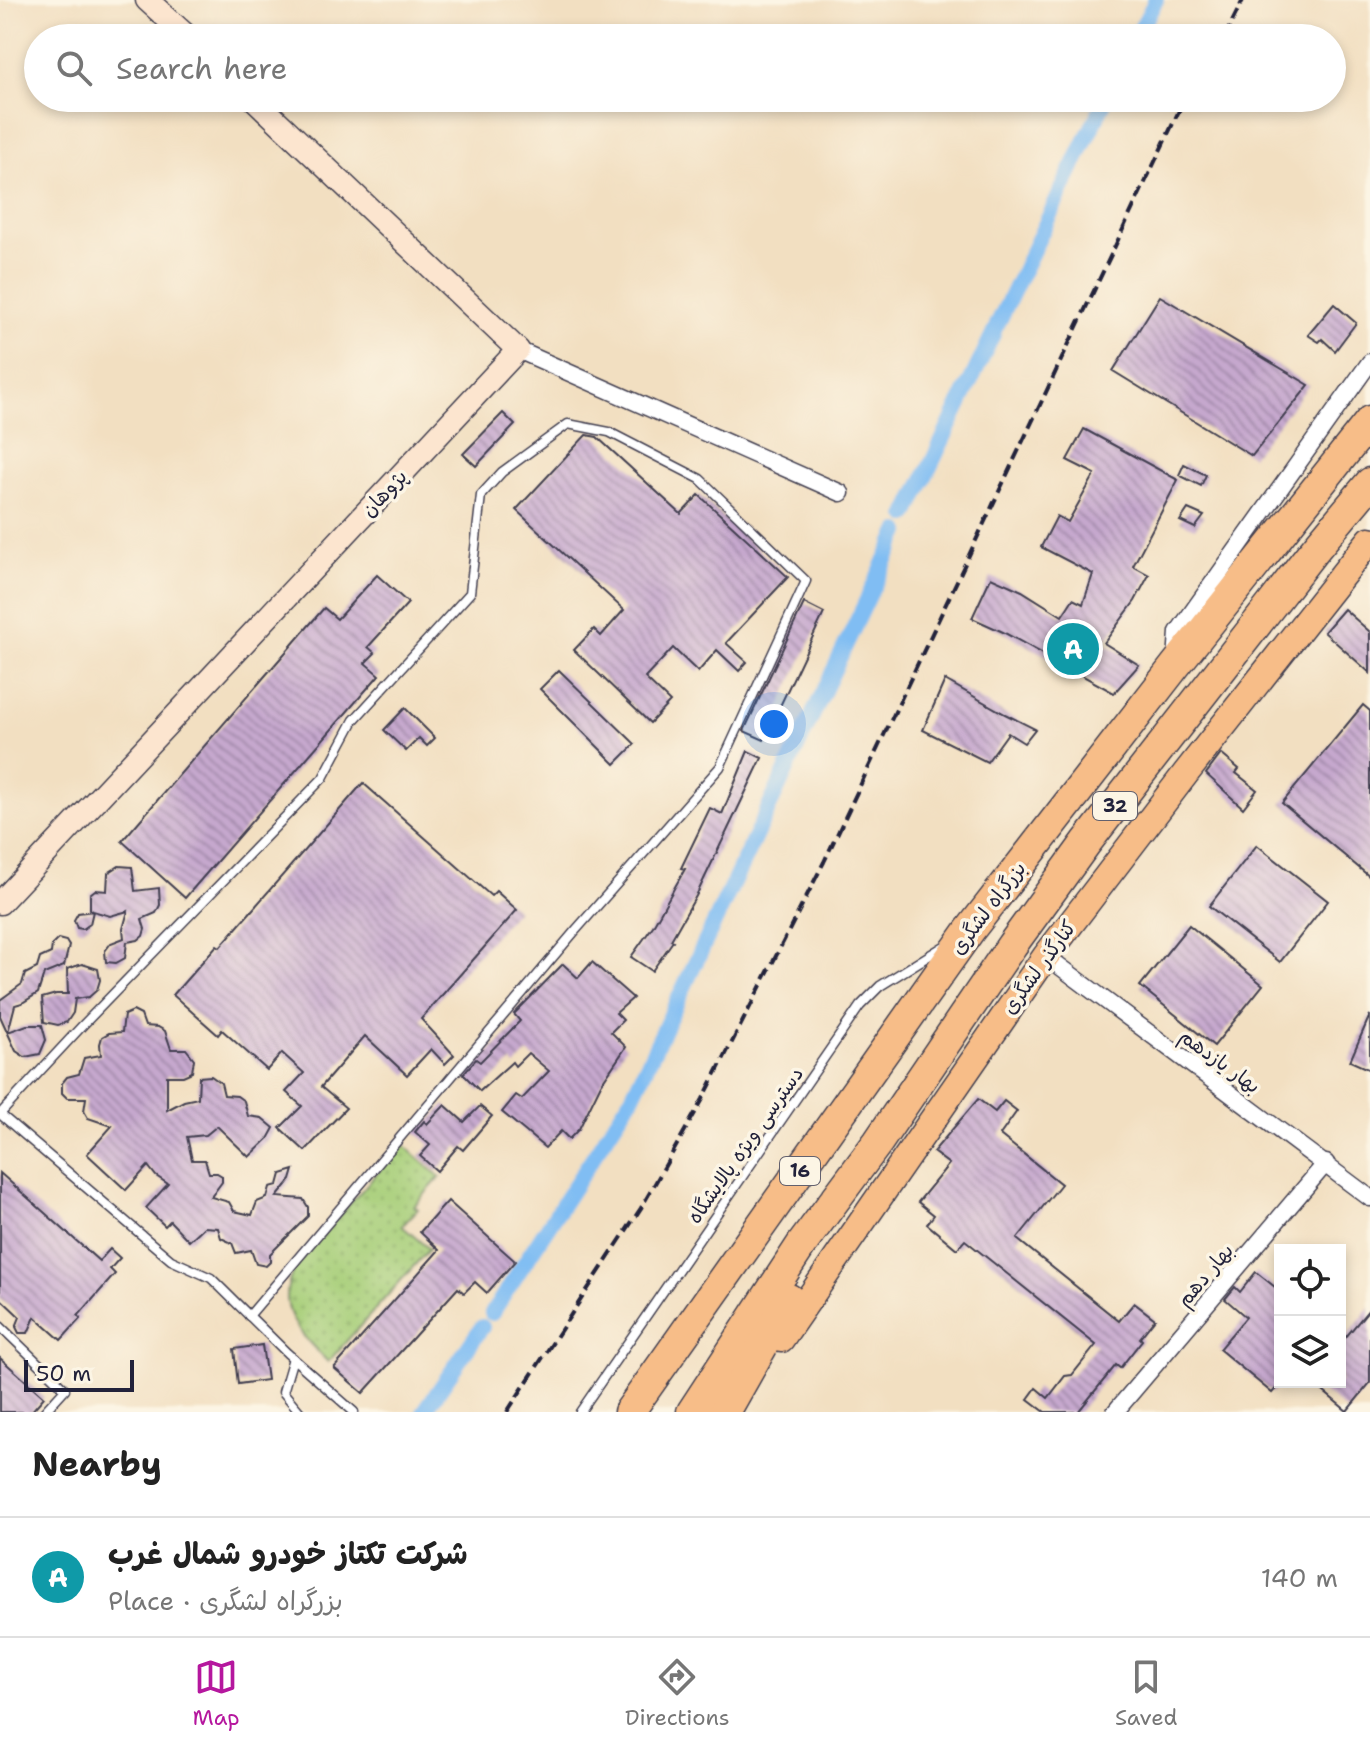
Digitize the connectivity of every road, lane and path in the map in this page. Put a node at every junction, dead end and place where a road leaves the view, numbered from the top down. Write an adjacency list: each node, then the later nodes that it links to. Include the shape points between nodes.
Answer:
1 (147, 0): 2 (main road)
2 (174, 24)
3 (268, 112): 4 (main road)
4 (518, 350): 8 (street); 11 (main road, پژوهان)
5 (1370, 362): 10 (street, via 1178,632)
6 (1370, 421): 10 (highway, بزرگراه لشگری / 32)
7 (1370, 483): 15 (highway, بزرگراه لشگری / 32, via 1086,843)
8 (841, 493)
9 (1370, 540): 13 (main road, کنارگذر لشگری)
10 (1175, 666): 12 (highway, بزرگراه لشگری / 32)
11 (0, 903)
12 (970, 930): 24 (lane, دسترسی ویژه پالایشگاه, via 904,969 860,1006); 25 (highway, بزرگراه لشگری / 16)
13 (1046, 956): 16 (street, بهار یازدهم); 28 (main road, کنارگذر لشگری)
14 (0, 1114): 18 (lane, via 171,1260 211,1278); 18 (lane, via 323,778 354,720 470,593 481,495 502,472 568,424 609,432 700,479 806,581 720,767)
15 (878, 1142): 26 (highway, بزرگراه لشگری / 16, via 802,1244); 27 (highway)
16 (1326, 1163): 17 (street, بهار یازدهم); 29 (street, بهار دهم)
17 (1370, 1198)
18 (249, 1316): 20 (lane)
19 (0, 1326): 21 (lane, via 65,1389)
20 (293, 1358): 22 (lane, via 283,1392); 23 (lane)
21 (44, 1412)
22 (300, 1412)
23 (354, 1412)
24 (580, 1412)
25 (629, 1412)
26 (692, 1412)
27 (725, 1412)
28 (733, 1412)
29 (1115, 1412)

